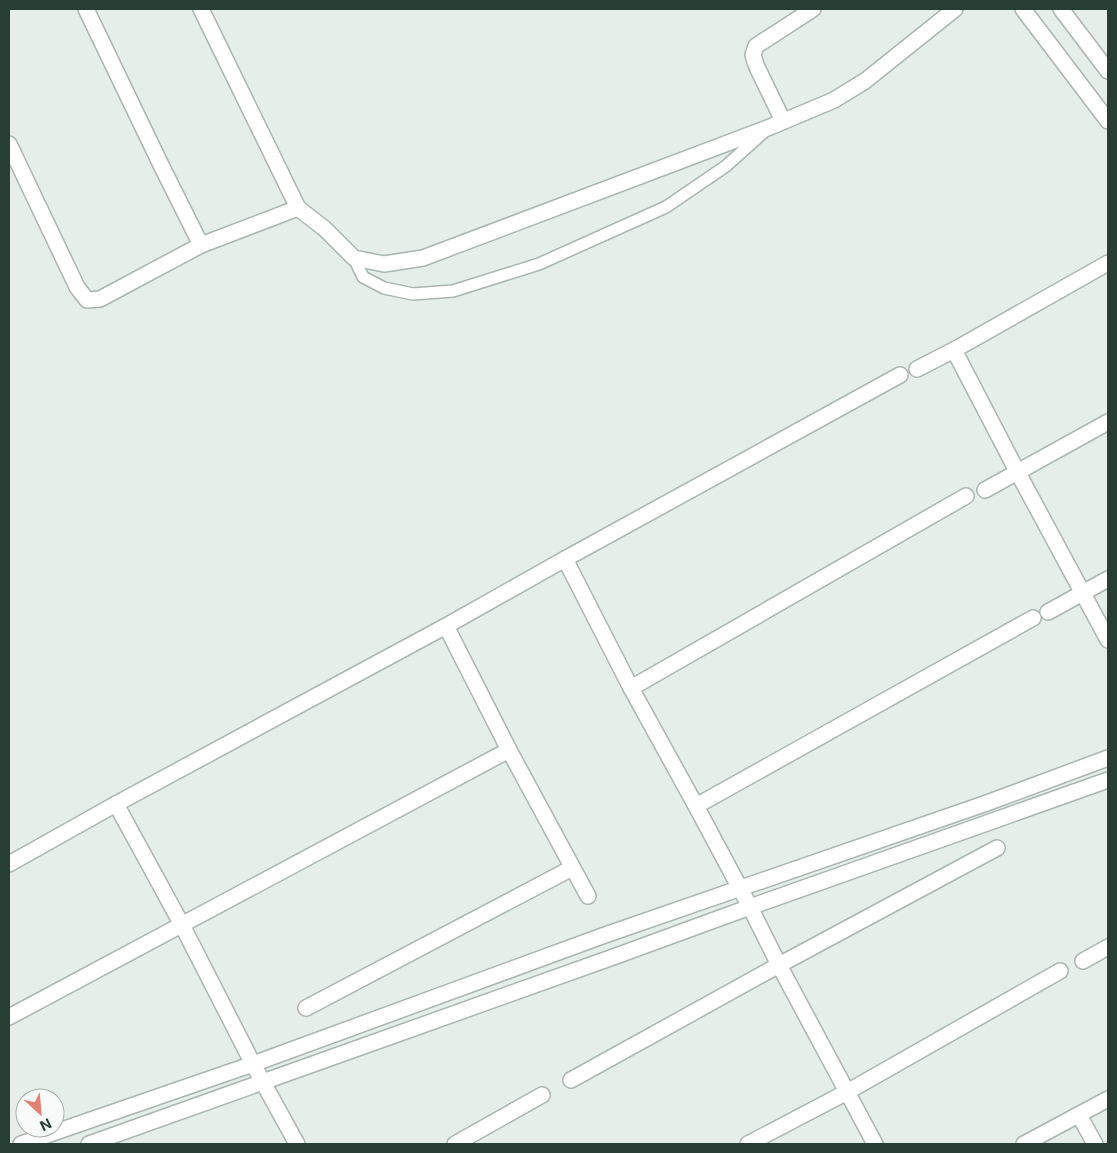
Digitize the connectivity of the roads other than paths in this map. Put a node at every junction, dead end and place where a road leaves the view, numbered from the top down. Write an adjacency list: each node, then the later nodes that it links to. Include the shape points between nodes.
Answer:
1 (86, 9): 12 (street)
2 (201, 9): 11 (street)
3 (813, 9): 9 (street, via 756,46 753,55)
4 (955, 9): 9 (street, via 864,81 834,100)
5 (1023, 9): 8 (street)
6 (1061, 9): 7 (street)
7 (1108, 71)
8 (1108, 121)
9 (777, 124): 13 (street, via 423,258 384,264); 13 (lane, via 726,166 666,207 539,264 453,291 413,294 384,288 363,277)
10 (9, 144): 12 (street, via 77,287 87,300 100,299)
11 (298, 208): 12 (street); 13 (street, via 326,229)
12 (201, 245)
13 (354, 258)
14 (1108, 262): 15 (street)
15 (954, 350): 16 (street); 19 (street)
16 (917, 369)
17 (900, 375): 22 (street)
18 (1108, 422): 19 (street)
19 (1018, 471): 20 (street); 24 (street)
20 (985, 490)
21 (966, 496): 29 (street)
22 (565, 559): 27 (street); 29 (street)
23 (1108, 579): 24 (street)
24 (1084, 593): 25 (street); 28 (street)
25 (1048, 612)
26 (1033, 618): 34 (street)
27 (446, 626): 30 (street); 33 (street)
28 (1108, 640)
29 (631, 688): 34 (street)
30 (509, 750): 37 (street); 41 (street)
31 (1108, 758): 38 (street)
32 (1108, 780): 40 (street)
33 (116, 804): 36 (street); 41 (street)
34 (696, 806): 38 (street)
35 (997, 848): 44 (street)
36 (9, 864)
37 (572, 868): 39 (street); 46 (street)
38 (740, 888): 40 (street); 48 (street)
39 (588, 896)
40 (750, 907): 44 (street); 50 (street)
41 (182, 925): 47 (street); 48 (street)
42 (1108, 947): 43 (street)
43 (1083, 961)
44 (779, 966): 49 (street); 51 (street)
45 (1060, 971): 51 (street)
46 (306, 1008)
47 (9, 1018)
48 (253, 1064): 50 (street); 55 (street)
49 (571, 1080)
50 (263, 1082): 56 (street); 57 (street)
51 (847, 1092): 59 (street); 60 (street)
52 (542, 1095): 58 (street)
53 (1108, 1099): 54 (street)
54 (1079, 1115): 61 (street); 62 (street)
55 (21, 1144)
56 (89, 1144)
57 (297, 1144)
58 (455, 1144)
59 (748, 1144)
60 (875, 1144)
61 (1024, 1144)
62 (1095, 1144)

